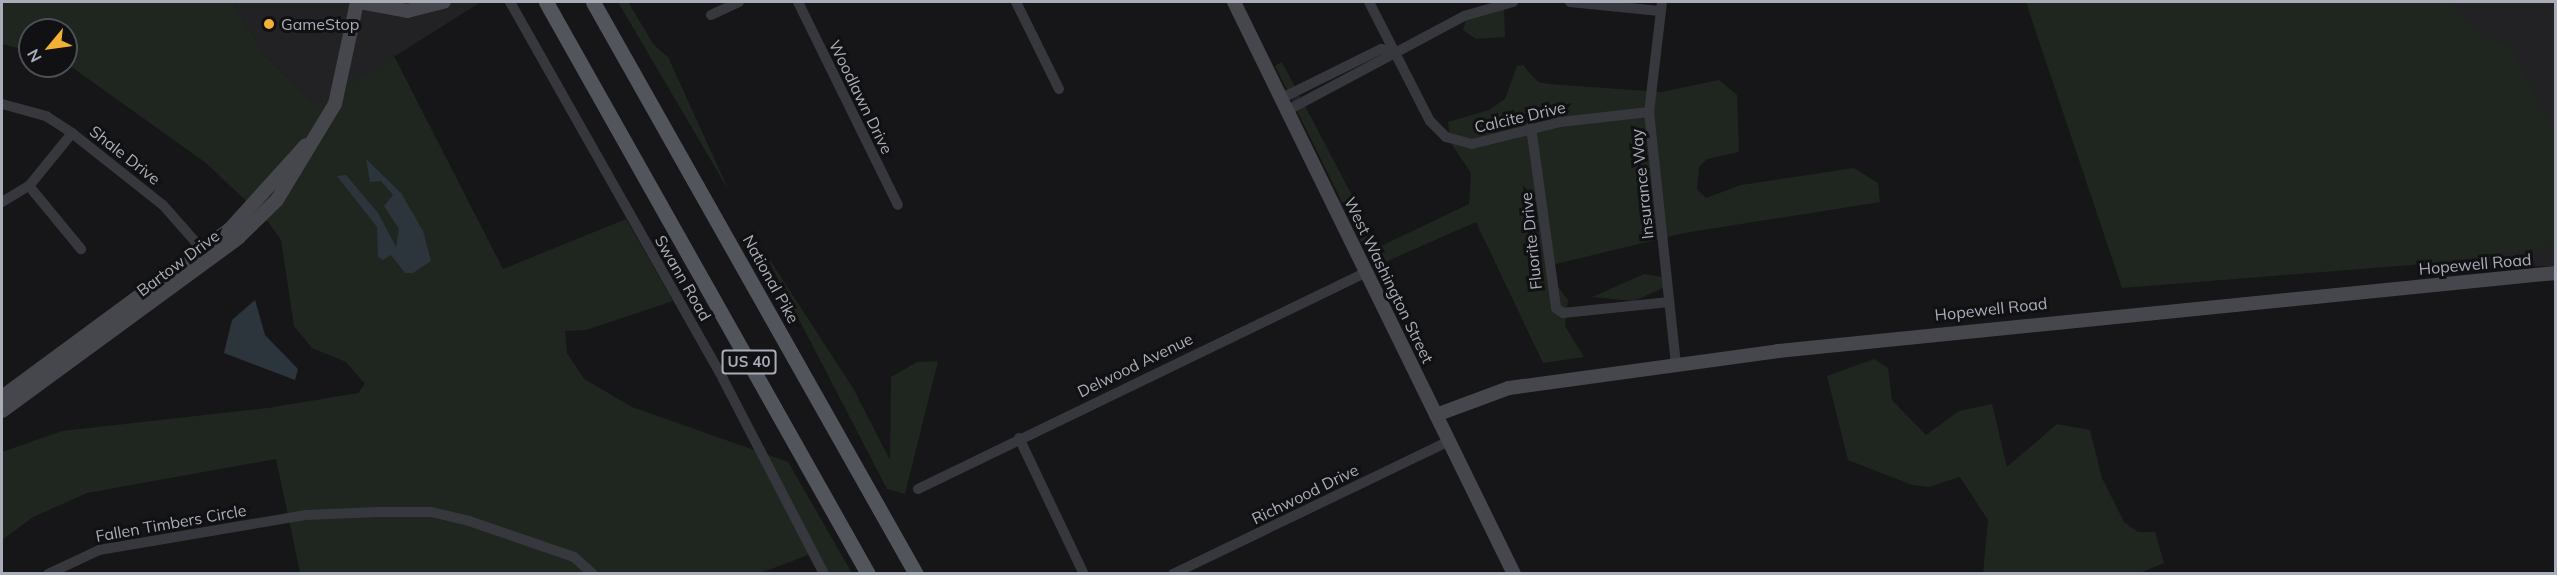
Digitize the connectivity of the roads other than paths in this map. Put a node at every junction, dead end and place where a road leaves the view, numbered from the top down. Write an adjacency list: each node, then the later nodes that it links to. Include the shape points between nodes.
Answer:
1 (359, 2): 2 (main road, via 407,11); 30 (main road, Bartow Drive, via 335,104 248,214)
2 (444, 2)
3 (510, 2): 43 (street, Swann Road, via 723,379)
4 (541, 2): 17 (main road)
5 (546, 2): 17 (main road, US 40)
6 (585, 2): 20 (main road, via 635,88)
7 (593, 2): 20 (main road, National Pike / US 40)
8 (739, 2): 16 (street)
9 (798, 2): 28 (street, Woodlawn Drive)
10 (1016, 2): 19 (street)
11 (1234, 2): 22 (main road, West Washington Street)
12 (1370, 2): 18 (street, Calcite Drive)
13 (1513, 2): 18 (street, via 1464,16)
14 (1570, 2): 15 (street)
15 (1661, 6): 23 (street, Insurance Way)
16 (711, 15)
17 (557, 21): 44 (main road, US 40)
18 (1394, 51): 22 (street, via 1388,61); 24 (street, Calcite Drive, via 1430,121 1446,137 1472,144)
19 (1059, 89)
20 (645, 93): 45 (main road, National Pike / US 40)
21 (2, 104): 25 (street, Shale Drive, via 46,116)
22 (1285, 104): 31 (main road, West Washington Street)
23 (1649, 112): 24 (street, Calcite Drive); 33 (street, Insurance Way)
24 (1531, 128): 33 (street, Fluorite Drive, via 1556,308 1563,313)
25 (72, 133): 26 (street); 30 (street, Shale Drive, via 163,205)
26 (29, 186): 27 (street); 29 (street)
27 (2, 202)
28 (897, 205)
29 (81, 249)
30 (206, 255): 35 (main road, Bartow Drive); 36 (main road, Bartow Drive)
31 (1366, 272): 37 (main road, West Washington Street); 38 (street, Delwood Avenue)
32 (2556, 273): 34 (main road, Hopewell Road, via 2033,321)
33 (1669, 302): 34 (street, Insurance Way)
34 (1676, 364): 37 (main road, Hopewell Road, via 1509,388)
35 (2, 397)
36 (2, 411)
37 (1436, 415): 39 (main road, West Washington Street)
38 (1019, 438): 40 (street, Delwood Avenue); 46 (street)
39 (1449, 441): 47 (street, Richwood Drive); 48 (main road, West Washington Street)
40 (918, 489)
41 (48, 573): 42 (street, Fallen Timbers Circle, via 99,550 305,515 431,512 574,557)
42 (593, 573)
43 (824, 573)
44 (868, 573)
45 (916, 573)
46 (1084, 573)
47 (1173, 573)
48 (1514, 573)

